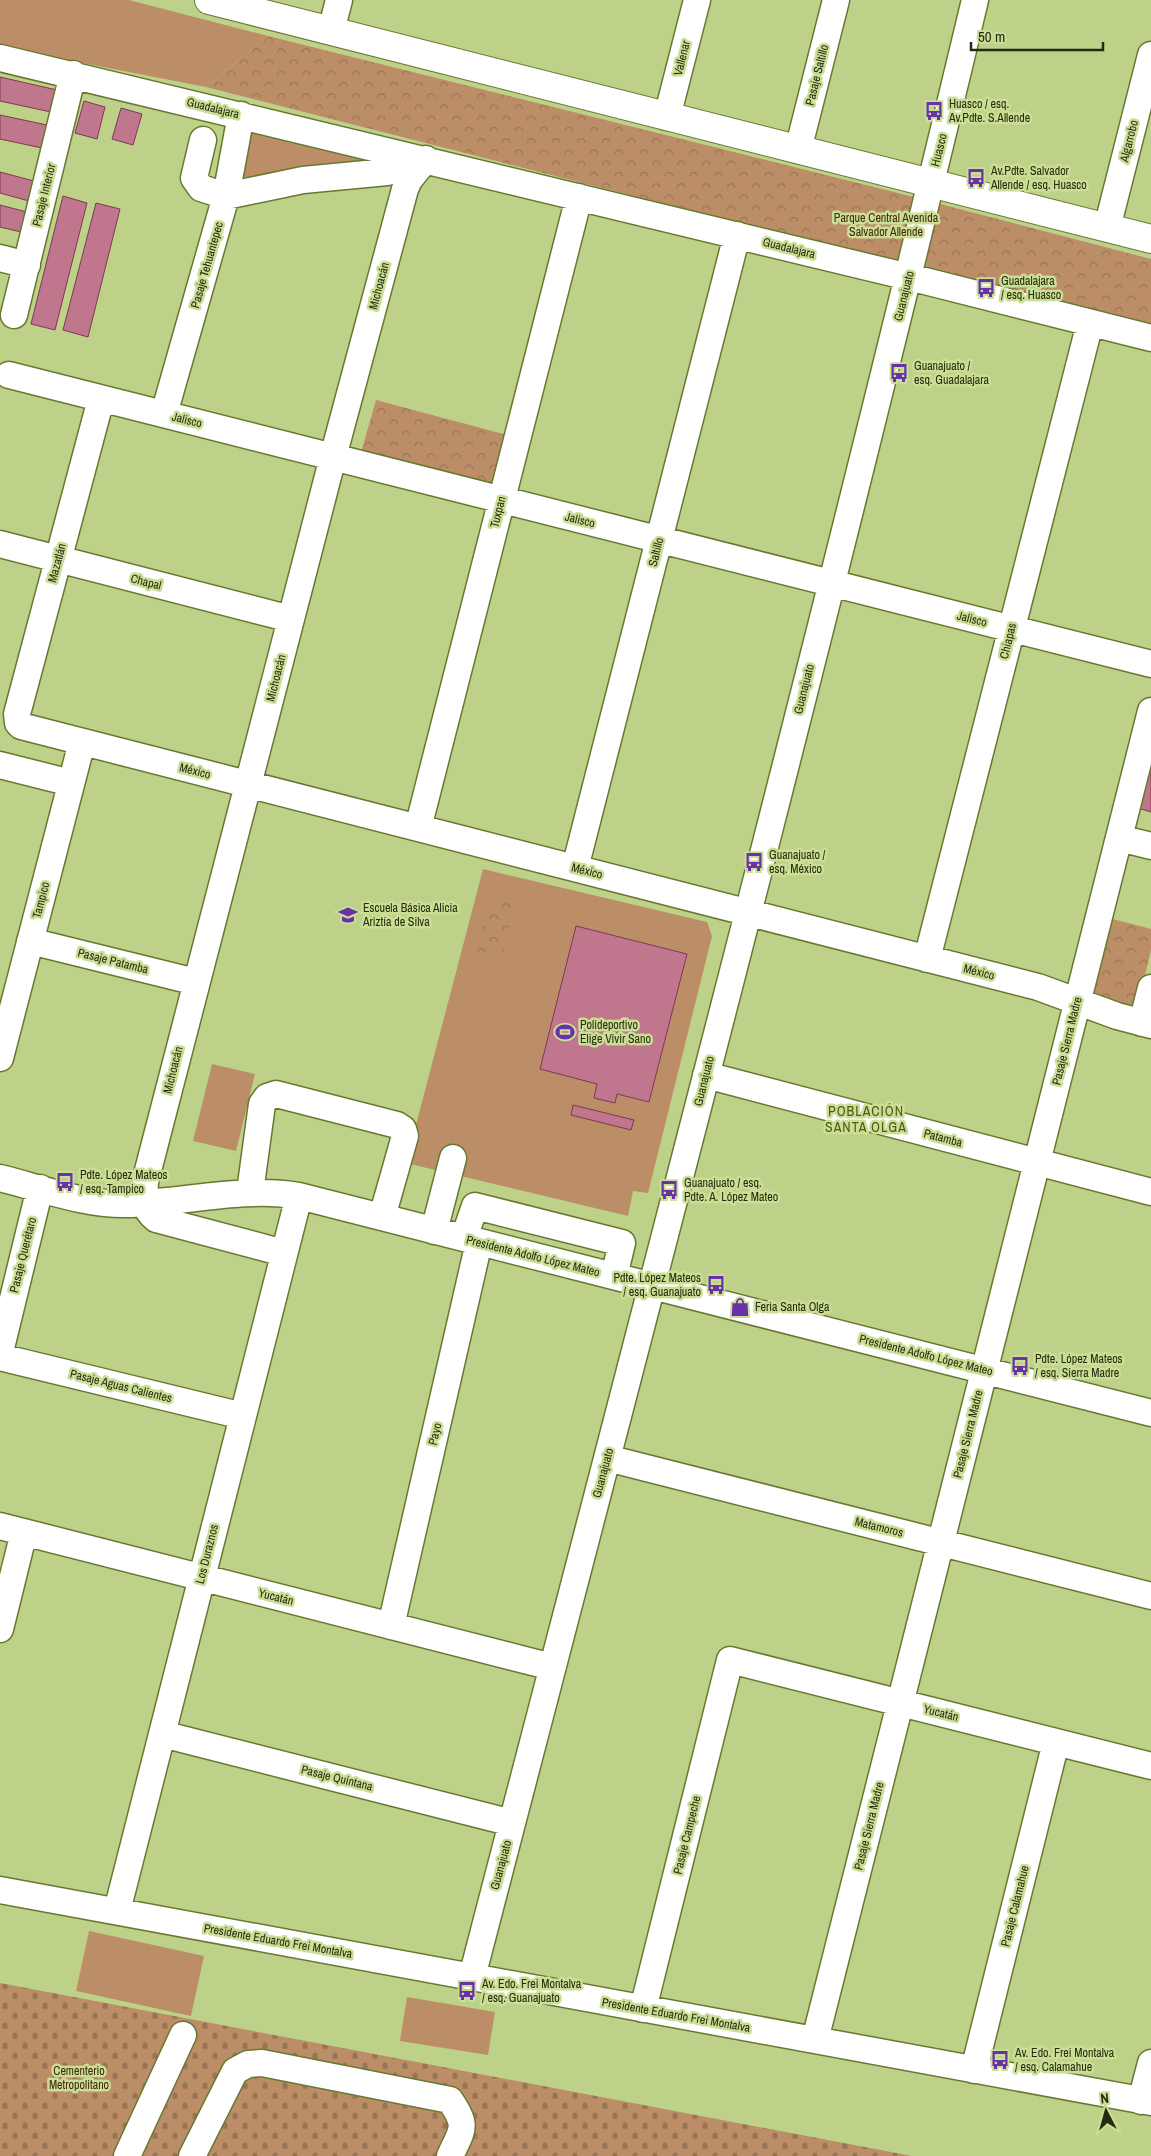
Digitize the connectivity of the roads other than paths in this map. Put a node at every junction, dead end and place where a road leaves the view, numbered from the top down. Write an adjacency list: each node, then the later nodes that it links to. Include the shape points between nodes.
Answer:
1 (209, 0): 6 (main road)
2 (339, 0): 6 (street)
3 (697, 0): 11 (street, Vallenar)
4 (836, 0): 13 (street, Pasaje Saltillo)
5 (975, 0): 15 (street, Huasco)
6 (331, 31): 11 (main road)
7 (1151, 54): 18 (street, Algarrobo)
8 (0, 58): 9 (street, Guadalajara)
9 (73, 74): 10 (street, Guadalajara); 22 (street, Pasaje Interior)
10 (241, 114): 14 (street, Guadalajara); 16 (street, Pasaje Tehuantepec)
11 (667, 117): 13 (main road)
12 (203, 140): 16 (street, via 194,178 201,188)
13 (798, 150): 15 (main road)
14 (426, 159): 16 (street, via 387,172 303,180); 17 (street, Guadalajara); 30 (street, Michoacán, via 405,189)
15 (931, 184): 18 (main road); 23 (street, Guanajuato)
16 (226, 196): 29 (street, Pasaje Tehuantepec)
17 (578, 197): 19 (street, Guadalajara); 31 (street, Tuxpan)
18 (1107, 228): 20 (main road)
19 (737, 235): 23 (street, Guadalajara); 32 (street, Saltillo)
20 (1151, 239)
21 (0, 258): 22 (street)
22 (27, 265): 24 (street, Pasaje Interior)
23 (909, 277): 25 (street, Guadalajara); 35 (street, Guanajuato)
24 (14, 315)
25 (1090, 323): 26 (street, Guadalajara); 37 (street, Chiapas)
26 (1151, 338)
27 (9, 375): 28 (street, Jalisco)
28 (101, 398): 29 (street, Jalisco); 34 (street, Mazatlán)
29 (164, 414): 30 (street, Jalisco)
30 (333, 457): 31 (street, Jalisco); 36 (street, Michoacán)
31 (502, 500): 32 (street, Jalisco); 45 (street, Tuxpan)
32 (659, 540): 35 (street, Jalisco); 48 (street, Saltillo)
33 (0, 544): 34 (street, Chapal)
34 (58, 559): 36 (street, Chapal); 40 (street, Mazatlán, via 17,714)
35 (831, 583): 37 (street, Jalisco); 49 (street, Guanajuato)
36 (292, 619): 44 (street, Michoacán)
37 (1011, 629): 38 (street, Jalisco); 51 (street, Chiapas)
38 (1151, 664)
39 (1151, 711): 46 (street, Pasaje Sierra Madre)
40 (21, 726): 41 (street, México)
41 (82, 742): 43 (street, Tampico); 44 (street, México)
42 (0, 765): 43 (street)
43 (71, 783): 50 (street, Tampico)
44 (249, 784): 45 (street, México); 52 (street, Michoacán)
45 (418, 828): 48 (street, México)
46 (1119, 838): 47 (street); 54 (street, Pasaje Sierra Madre)
47 (1151, 846)
48 (575, 868): 49 (street, México)
49 (747, 911): 51 (street, México); 57 (street, Guanajuato)
50 (30, 940): 52 (street, Pasaje Patamba); 56 (street, Tampico)
51 (927, 959): 54 (street, México, via 1038,987)
52 (196, 982): 65 (street, Michoacán, via 147,1171)
53 (1151, 988): 55 (street)
54 (1078, 1001): 55 (street, México); 59 (street, Pasaje Sierra Madre)
55 (1146, 1024)
56 (0, 1058)
57 (706, 1075): 59 (street, Patamba); 71 (street, Guanajuato)
58 (453, 1158): 67 (street)
59 (1037, 1162): 63 (street, Patamba); 74 (street, Pasaje Sierra Madre)
60 (0, 1178): 61 (street, Presidente Adolfo López Mateo)
61 (40, 1188): 65 (street, Presidente Adolfo López Mateo, via 94,1201); 72 (street, Pasaje Querétaro)
62 (250, 1192): 64 (street, Presidente Adolfo López Mateo); 65 (street, Presidente Adolfo López Mateo); 66 (street, via 262,1104 266,1097 276,1094 403,1129 405,1136)
63 (1151, 1192)
64 (298, 1196): 66 (street, Presidente Adolfo López Mateo); 69 (street, Los Duraznos)
65 (144, 1203): 69 (street, via 156,1219)
66 (382, 1217): 67 (street, Presidente Adolfo López Mateo)
67 (434, 1231): 68 (street, Presidente Adolfo López Mateo)
68 (472, 1240): 70 (street, Presidente Adolfo López Mateo); 70 (street, Payo, via 475,1206 613,1240 622,1243); 82 (street, Payo)
69 (284, 1253): 76 (street, Los Duraznos)
70 (614, 1276): 71 (street, Presidente Adolfo López Mateo)
71 (652, 1286): 74 (street, Presidente Adolfo López Mateo); 77 (street, Guanajuato)
72 (0, 1352)
73 (0, 1357): 76 (street, Pasaje Aguas Calientes)
74 (984, 1370): 75 (street, Presidente Adolfo López Mateo); 79 (street, Pasaje Sierra Madre)
75 (1151, 1413)
76 (243, 1416): 80 (street, Los Duraznos)
77 (607, 1458): 79 (street, Matamoros); 85 (street, Guanajuato)
78 (12, 1529): 80 (street, Yucatán); 83 (street)
79 (940, 1543): 81 (street, Matamoros); 86 (street, Pasaje Sierra Madre)
80 (201, 1577): 82 (street, Yucatán); 87 (street, Los Duraznos)
81 (1151, 1596)
82 (390, 1626): 85 (street, Yucatán)
83 (0, 1628)
84 (730, 1660): 86 (street, Yucatán); 94 (street, Pasaje Campeche)
85 (552, 1667): 90 (street, Guanajuato)
86 (900, 1703): 88 (street, Yucatán); 96 (street, Pasaje Sierra Madre)
87 (162, 1734): 90 (street, Pasaje Quintana); 92 (street, Los Duraznos)
88 (1056, 1742): 89 (street, Yucatán); 98 (street, Pasaje Calamahue)
89 (1151, 1766)
90 (512, 1823): 93 (street, Guanajuato)
91 (8, 1892): 92 (street, Presidente Eduardo Frei Montalva)
92 (117, 1911): 93 (street, Presidente Eduardo Frei Montalva)
93 (472, 1977): 94 (street, Presidente Eduardo Frei Montalva)
94 (643, 2009): 96 (street, Presidente Eduardo Frei Montalva)
95 (183, 2035): 100 (street)
96 (815, 2040): 98 (street, Presidente Eduardo Frei Montalva)
97 (1151, 2063): 99 (street)
98 (974, 2070): 99 (street, Presidente Eduardo Frei Montalva)
99 (1146, 2102)
100 (127, 2156)
101 (192, 2156): 102 (street, via 235,2071 248,2064 262,2063 450,2100 461,2117 463,2130)
102 (450, 2156)

